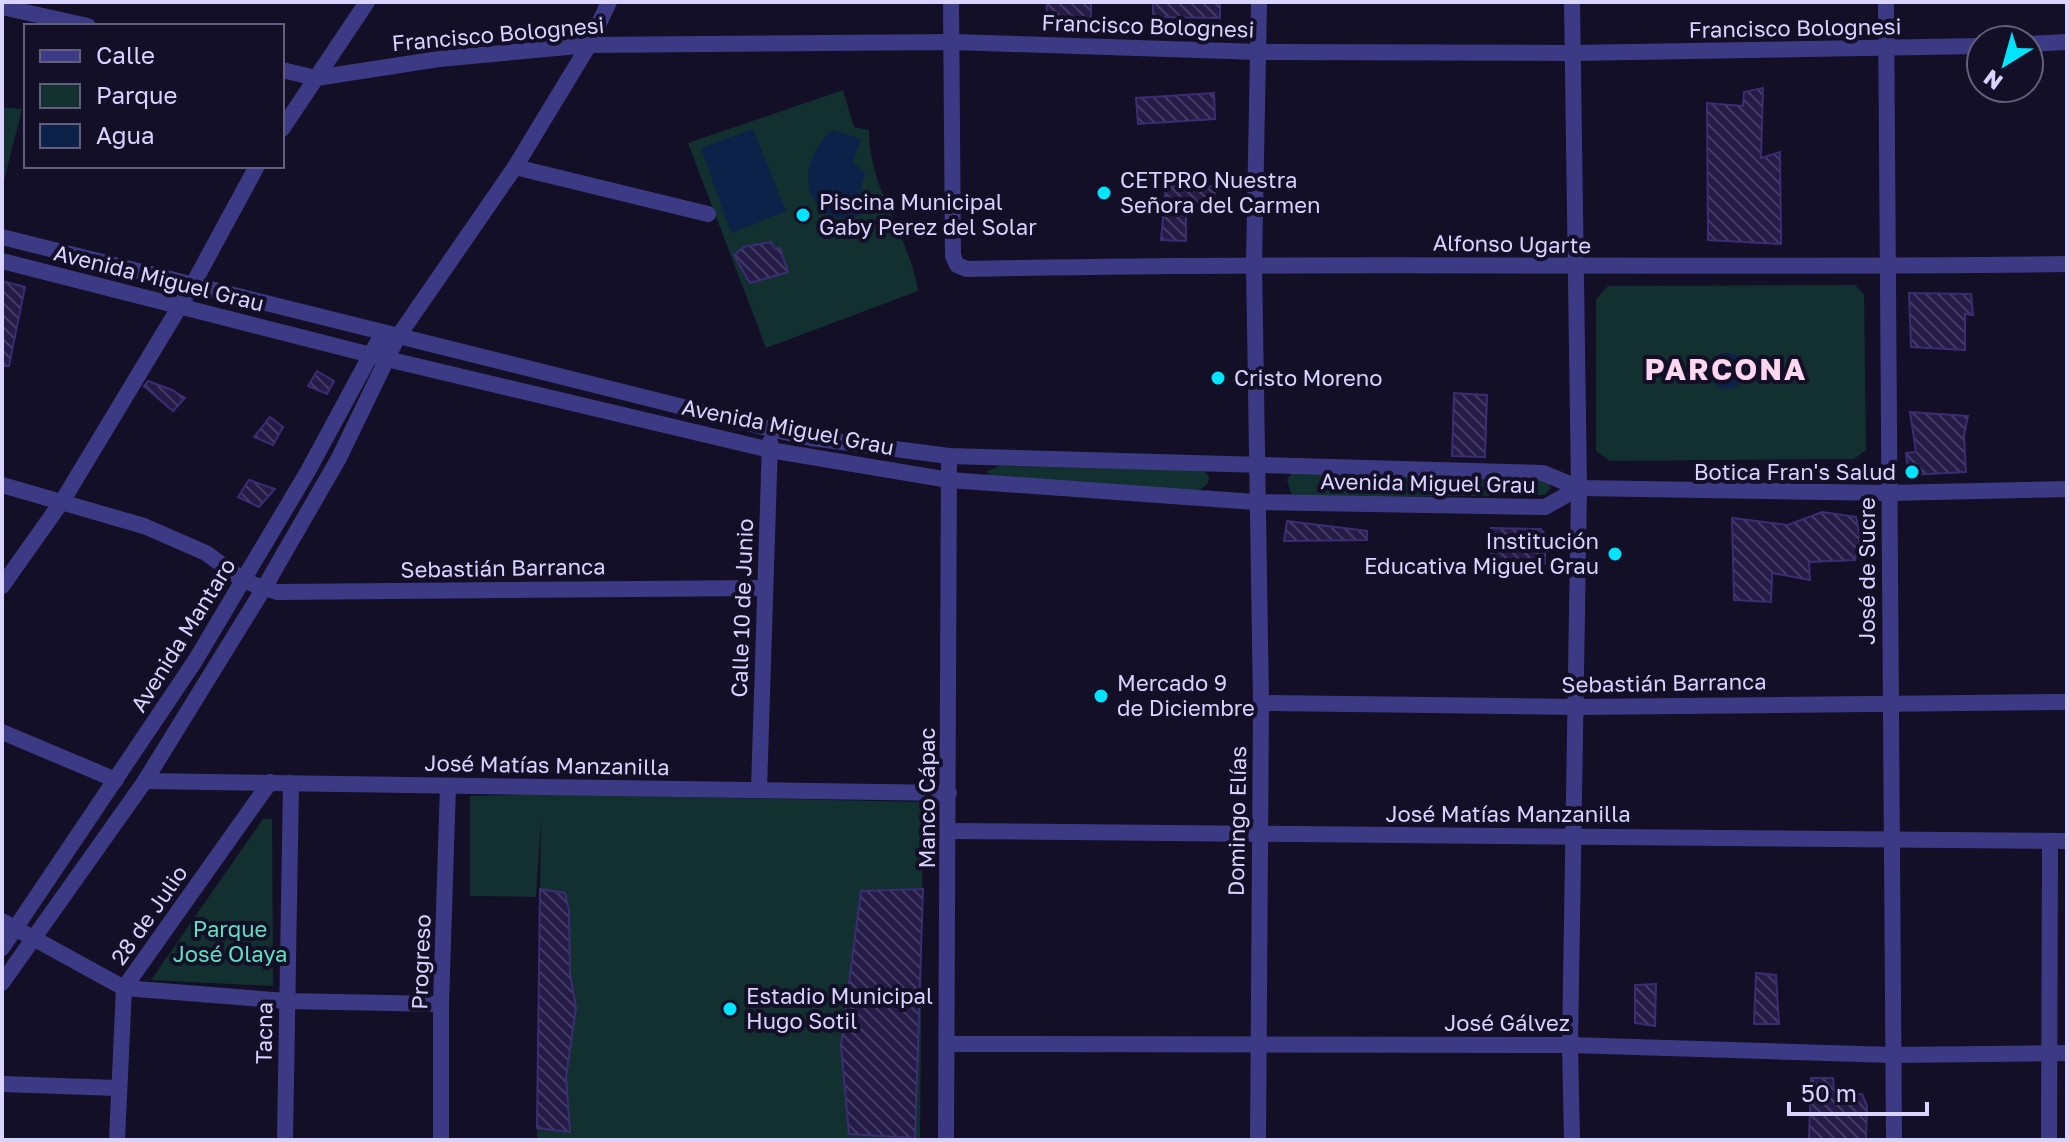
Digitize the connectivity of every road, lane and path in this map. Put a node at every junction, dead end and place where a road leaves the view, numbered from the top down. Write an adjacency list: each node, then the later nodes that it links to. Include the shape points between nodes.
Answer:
1 (367, 2): 18 (street)
2 (609, 2): 12 (street, Avenida Mantaro)
3 (951, 2): 9 (street)
4 (1259, 2): 15 (street, Domingo Elías)
5 (1572, 2): 16 (street)
6 (1886, 2): 14 (street, José de Sucre)
7 (2, 7): 8 (street)
8 (79, 24)
9 (953, 42): 12 (street, Francisco Bolognesi); 15 (street, Francisco Bolognesi); 25 (street, Alfonso Ugarte, via 957,265 967,269)
10 (2067, 42): 11 (street)
11 (2045, 43)
12 (589, 45): 18 (street, Francisco Bolognesi, via 439,59); 20 (street, Avenida Mantaro)
13 (1965, 47): 14 (street, Francisco Bolognesi)
14 (1887, 50): 16 (street, Francisco Bolognesi); 28 (street, José de Sucre)
15 (1259, 52): 16 (street, Francisco Bolognesi); 25 (street, Domingo Elías)
16 (1573, 53): 27 (street)
17 (284, 70): 18 (street)
18 (316, 78): 19 (street)
19 (284, 126)
20 (515, 167): 22 (street); 31 (street, Avenida Mantaro)
21 (256, 168): 29 (street)
22 (708, 214)
23 (2, 237): 29 (street, Avenida Miguel Grau)
24 (2, 261): 30 (street, Avenida Miguel Grau)
25 (1254, 263): 27 (street, Alfonso Ugarte); 37 (street, Domingo Elías)
26 (2067, 264): 28 (street, Alfonso Ugarte)
27 (1575, 266): 28 (street, Alfonso Ugarte); 40 (street)
28 (1889, 267): 42 (street, José de Sucre)
29 (192, 286): 30 (street); 31 (street, Avenida Miguel Grau)
30 (180, 305): 32 (street, Avenida Miguel Grau); 43 (street)
31 (390, 336): 32 (street, Avenida Mantaro); 33 (street); 34 (street, Avenida Miguel Grau)
32 (369, 355): 33 (street, Avenida Miguel Grau); 45 (street, Avenida Mantaro)
33 (387, 359): 35 (street, Avenida Miguel Grau); 47 (street, via 339,458)
34 (771, 429): 35 (street, Calle 10 de Junio); 36 (street, Avenida Miguel Grau)
35 (770, 450): 38 (street, Avenida Miguel Grau); 48 (street, Calle 10 de Junio)
36 (949, 456): 37 (street, Avenida Miguel Grau); 38 (street, Manco Cápac)
37 (1258, 463): 40 (street, Avenida Miguel Grau, via 1543,473); 44 (street, Domingo Elías)
38 (949, 480): 44 (street, Avenida Miguel Grau); 60 (street, Manco Cápac)
39 (2, 485): 43 (street, Sebastián Barranca)
40 (1579, 488): 42 (street, Avenida Miguel Grau); 44 (street, Avenida Miguel Grau, via 1545,507); 52 (street)
41 (2067, 489): 42 (street, Avenida Miguel Grau)
42 (1888, 493): 49 (street, José de Sucre)
43 (63, 500): 45 (street, Sebastián Barranca, via 206,553); 46 (street)
44 (1255, 502): 51 (street, Domingo Elías)
45 (244, 581): 47 (street, Sebastián Barranca); 54 (street, Avenida Mantaro)
46 (2, 586)
47 (264, 588): 48 (street, Sebastián Barranca); 55 (street)
48 (764, 588): 59 (street, Calle 10 de Junio)
49 (1890, 702): 50 (street, Sebastián Barranca); 52 (street, Sebastián Barranca); 64 (street, José de Sucre)
50 (2067, 702)
51 (1261, 703): 52 (street, Sebastián Barranca); 62 (street, Domingo Elías)
52 (1577, 707): 63 (street)
53 (2, 732): 54 (street)
54 (116, 780): 66 (street, Avenida Mantaro)
55 (145, 781): 56 (street, José Matías Manzanilla); 67 (street)
56 (270, 782): 57 (street, José Matías Manzanilla); 70 (street, 28 de Julio)
57 (291, 783): 58 (street, José Matías Manzanilla); 71 (street, Tacna)
58 (448, 786): 59 (street, José Matías Manzanilla); 72 (street, Progreso)
59 (759, 789): 60 (street, José Matías Manzanilla)
60 (949, 793): 61 (street, Manco Cápac)
61 (949, 831): 62 (street, José Matías Manzanilla); 73 (street, Manco Cápac)
62 (1259, 834): 63 (street, José Matías Manzanilla); 74 (street, Domingo Elías)
63 (1575, 837): 64 (street, José Matías Manzanilla); 75 (street)
64 (1893, 840): 65 (street, José Matías Manzanilla); 77 (street, José de Sucre)
65 (2058, 841): 76 (street)
66 (9, 924): 67 (street); 68 (street, Avenida Mantaro)
67 (34, 937): 69 (street); 70 (street)
68 (2, 948)
69 (2, 983)
70 (124, 988): 71 (street); 79 (street, 28 de Julio)
71 (286, 1001): 72 (street); 81 (street, Tacna)
72 (441, 1004): 82 (street, Progreso)
73 (947, 1044): 74 (street, José Gálvez); 83 (street, Manco Cápac)
74 (1257, 1044): 75 (street, José Gálvez); 84 (street, Domingo Elías)
75 (1570, 1045): 77 (street, José Gálvez); 85 (street)
76 (2058, 1053): 77 (street, José Gálvez); 87 (street)
77 (1892, 1055): 86 (street, José de Sucre)
78 (2, 1084): 79 (street)
79 (117, 1088): 80 (street, 28 de Julio)
80 (117, 1140)
81 (285, 1140)
82 (441, 1140)
83 (946, 1140)
84 (1258, 1140)
85 (1572, 1140)
86 (1894, 1140)
87 (2049, 1140)

